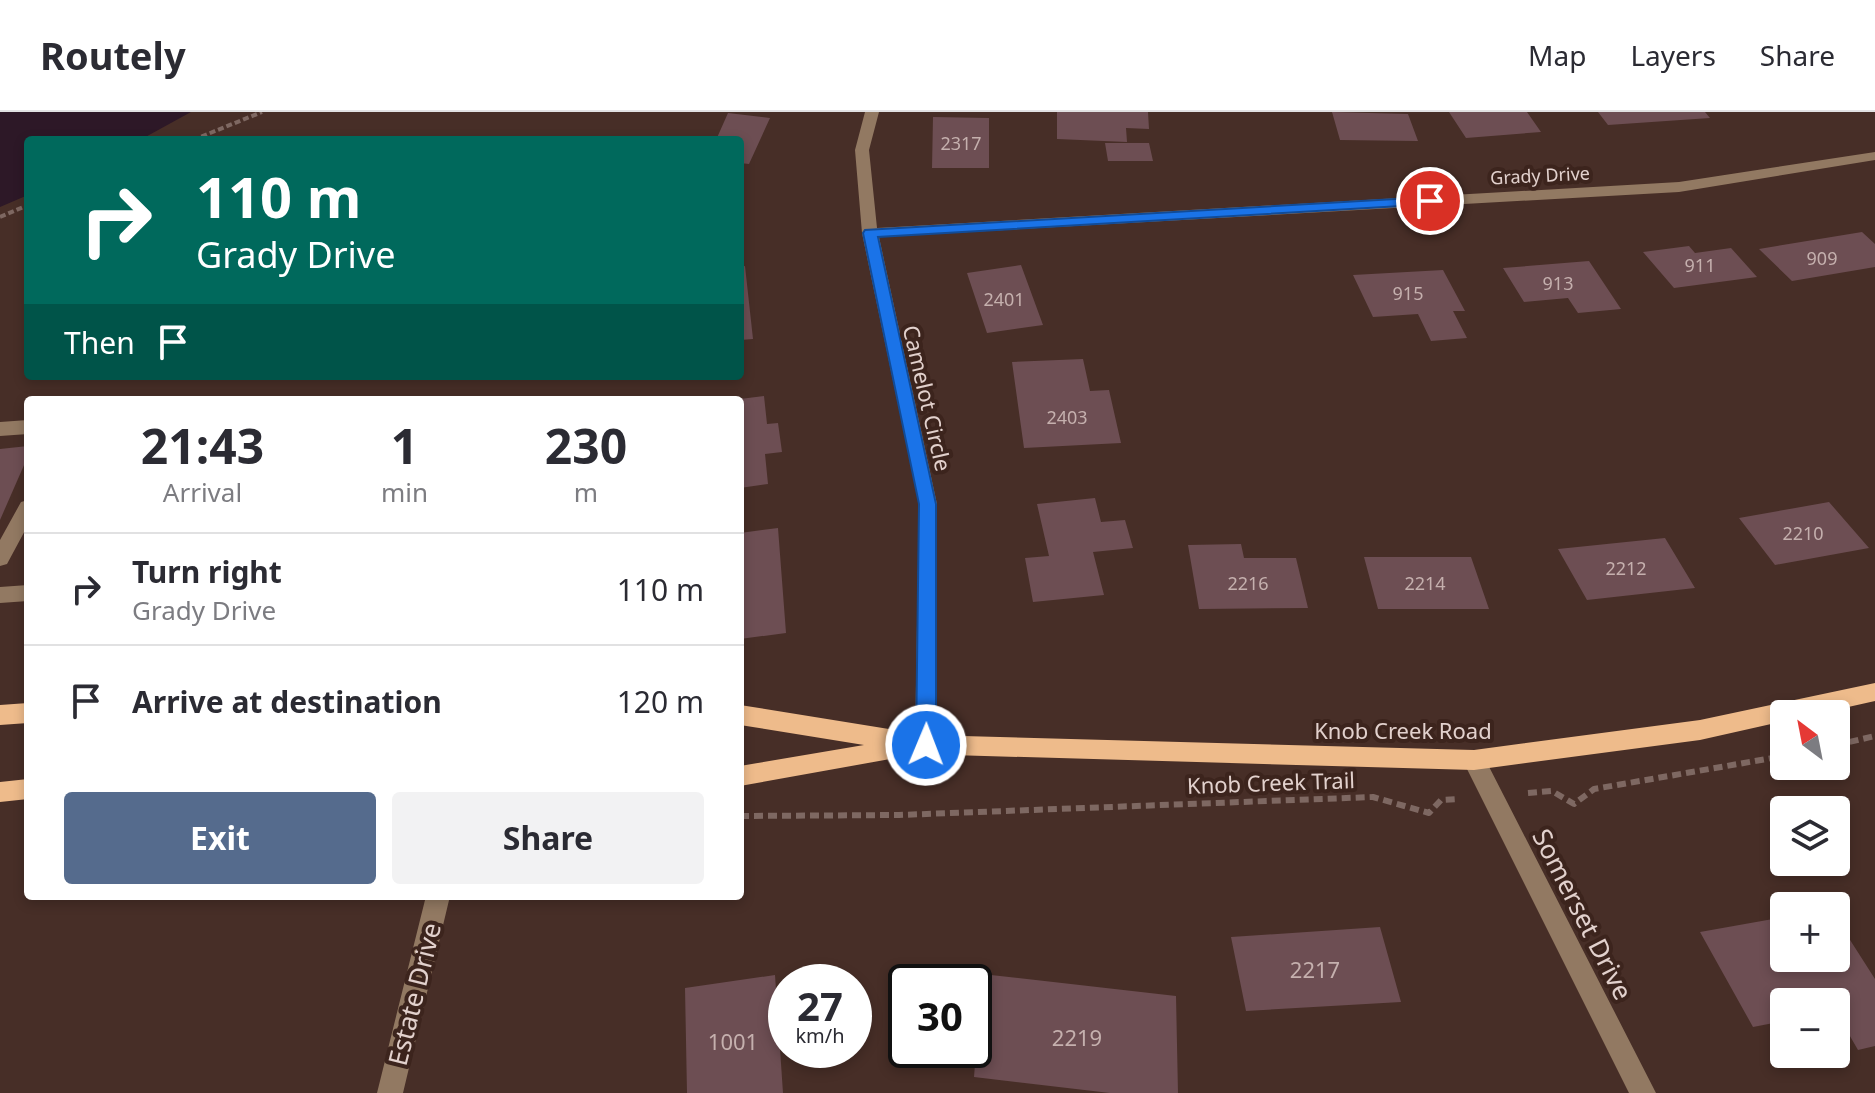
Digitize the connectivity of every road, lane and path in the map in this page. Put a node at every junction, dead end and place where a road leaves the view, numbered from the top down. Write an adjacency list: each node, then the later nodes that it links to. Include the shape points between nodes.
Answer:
1 (262, 112): 3 (path)
2 (872, 112): 7 (street, Camelot Circle, via 862,150)
3 (203, 136)
4 (1875, 156): 7 (street, Grady Drive, via 1679,187)
5 (24, 207): 6 (path)
6 (0, 217)
7 (870, 233): 20 (street, Camelot Circle, via 928,504)
8 (24, 427): 9 (street)
9 (0, 429)
10 (24, 514): 11 (street)
11 (0, 558)
12 (24, 593): 13 (street)
13 (0, 595)
14 (1875, 692): 22 (main road, Knob Creek Road, via 1700,730)
15 (24, 713): 16 (main road)
16 (0, 715)
17 (744, 716): 20 (main road, Knob Creek Road)
18 (1875, 736): 19 (path)
19 (1850, 742)
20 (926, 745): 22 (main road, Knob Creek Road); 23 (main road, Knob Creek Road)
21 (1770, 758): 26 (path, Knob Creek Trail, via 1594,789 1574,804 1552,791)
22 (1474, 760): 26 (street, Somerset Drive)
23 (744, 775)
24 (24, 789): 25 (main road)
25 (0, 792)
26 (1492, 796): 27 (path, Knob Creek Trail, via 1441,800 1429,813 1373,797); 30 (street, Somerset Drive)
27 (744, 816)
28 (437, 900): 29 (street, Estate Drive)
29 (390, 1093)
30 (1643, 1093)

